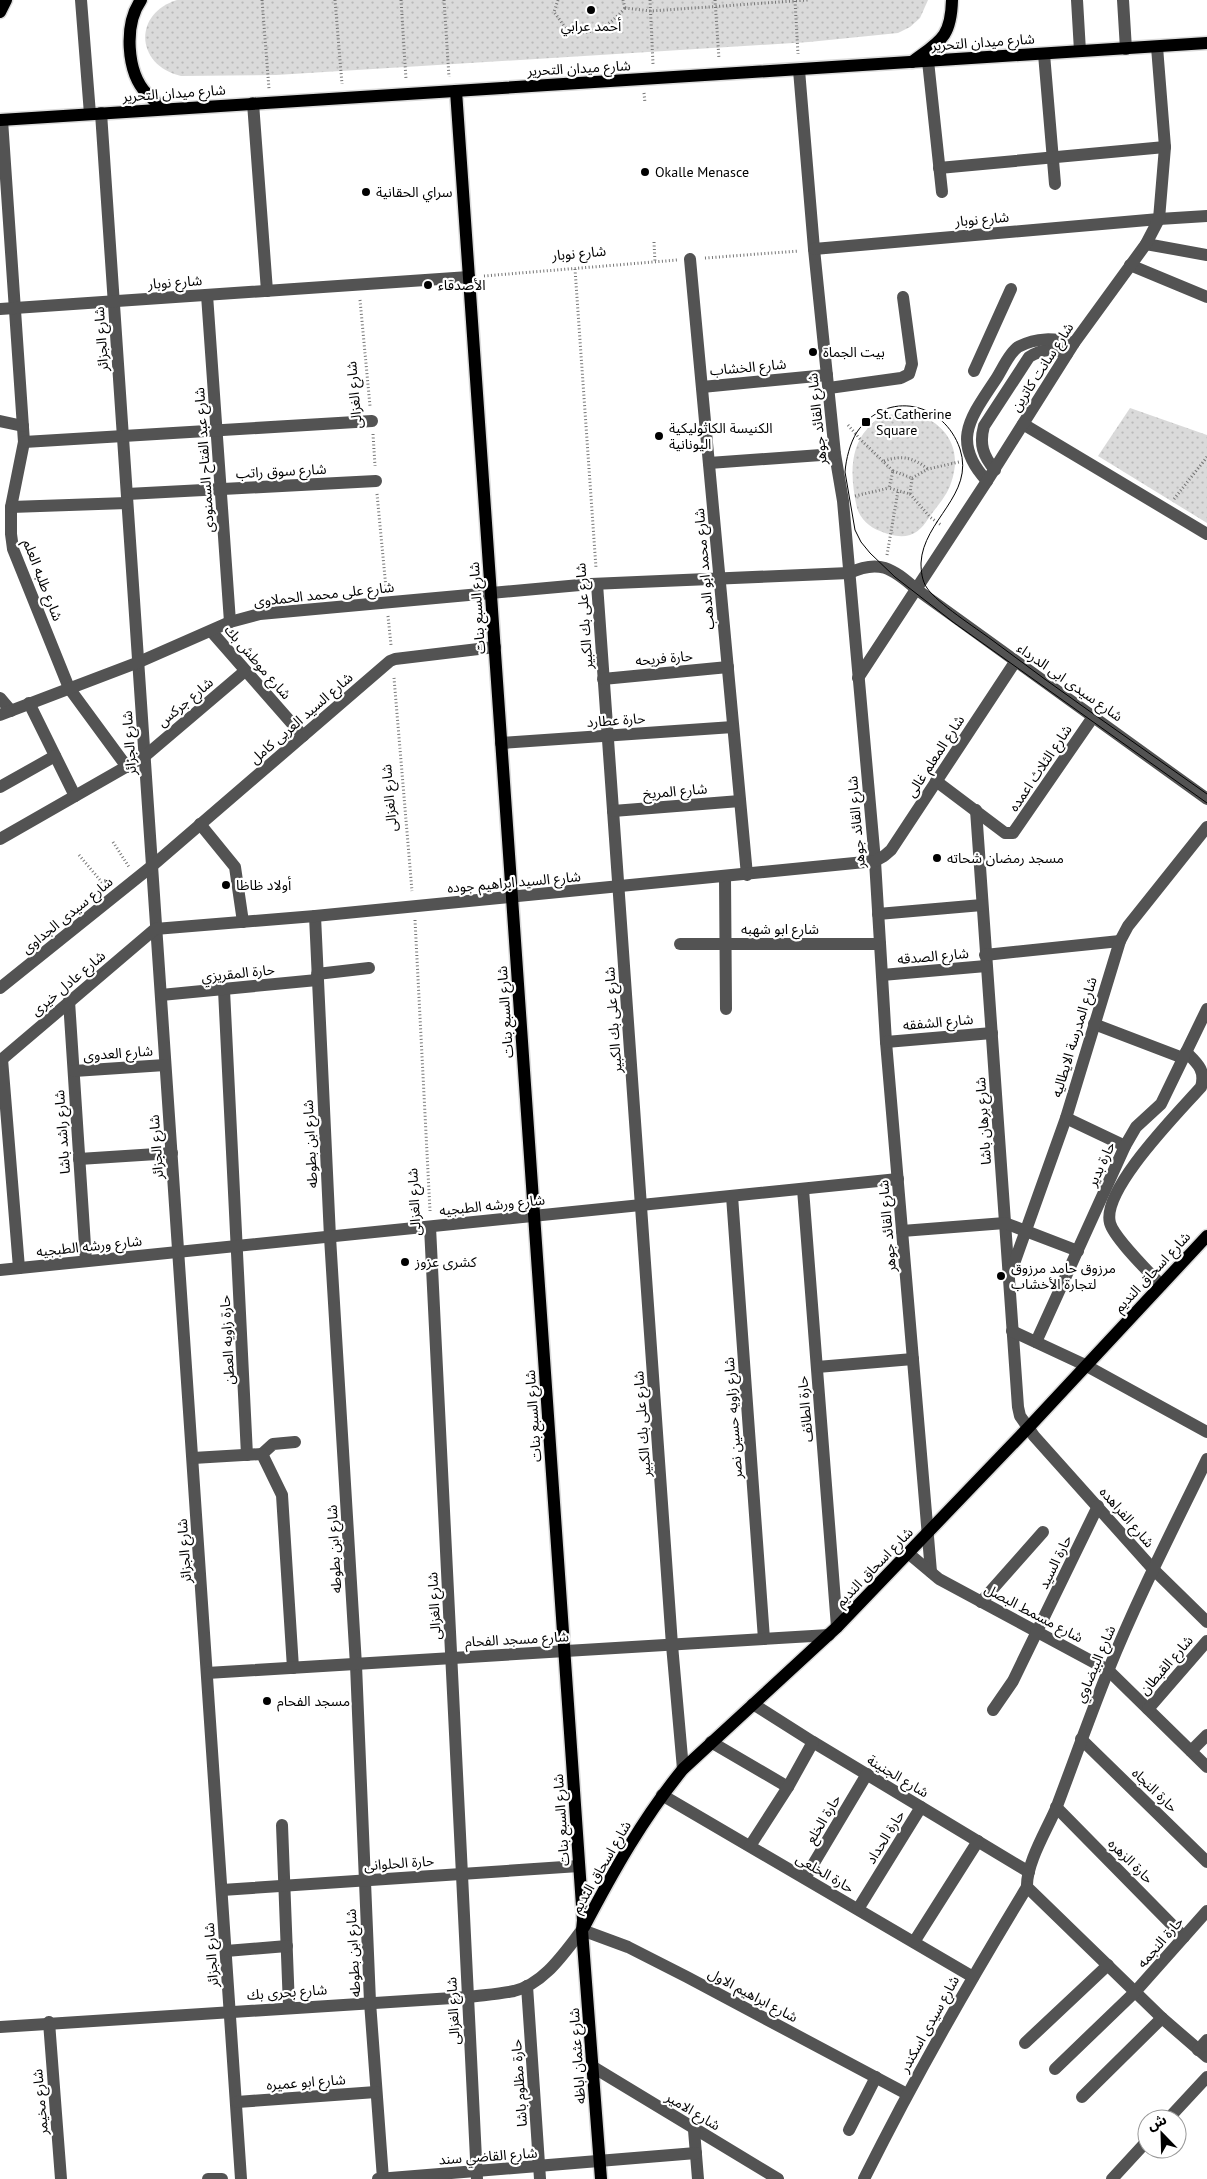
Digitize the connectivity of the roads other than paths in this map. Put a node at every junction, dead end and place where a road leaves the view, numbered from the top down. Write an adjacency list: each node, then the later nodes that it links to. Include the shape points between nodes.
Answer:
1 (6, 0): 7 (main road)
2 (81, 0): 19 (street, شارع الجزائر)
3 (141, 0): 18 (main road, via 129,26 130,51 136,74 146,93)
4 (952, 0): 14 (main road, via 943,38)
5 (1077, 0): 11 (street)
6 (1123, 0): 10 (street)
7 (0, 12)
8 (1207, 43): 9 (main road, شارع ميدان التحرير)
9 (1157, 47): 10 (main road, شارع ميدان التحرير); 21 (street, شارع سانت كاترين)
10 (1126, 49): 11 (main road, شارع ميدان التحرير)
11 (1080, 51): 12 (main road, شارع ميدان التحرير)
12 (1044, 54): 13 (main road, شارع ميدان التحرير); 22 (street)
13 (928, 61): 14 (main road, شارع ميدان التحرير); 23 (street)
14 (912, 62): 15 (main road, شارع ميدان التحرير)
15 (799, 70): 16 (main road, شارع ميدان التحرير); 29 (street, شارع القائد جوهر)
16 (453, 91): 17 (main road, شارع ميدان التحرير); 33 (main road, شارع السبع بنات)
17 (253, 102): 18 (main road, شارع ميدان التحرير); 35 (street)
18 (165, 108): 19 (main road, شارع ميدان التحرير)
19 (95, 113): 20 (main road, شارع ميدان التحرير); 39 (street, شارع الجزائر)
20 (1, 120): 40 (street, شارع طلبه العلم)
21 (1165, 147): 22 (street); 27 (street, شارع سانت كاترين)
22 (1053, 158): 23 (street); 24 (street)
23 (939, 168): 25 (street)
24 (1055, 184)
25 (942, 192)
26 (1207, 216): 27 (street, شارع نوبار)
27 (1159, 219): 28 (street, شارع سانت كاترين); 29 (street, شارع نوبار)
28 (1146, 244): 30 (street); 32 (street, شارع سانت كاترين)
29 (814, 249): 44 (street, شارع القائد جوهر)
30 (1207, 255)
31 (690, 259): 46 (street, شارع محمد ابو الدهب)
32 (1130, 265): 38 (street); 42 (street, شارع سانت كاترين)
33 (469, 277): 35 (street, شارع نوبار); 69 (main road, شارع السبع بنات)
34 (1011, 289): 45 (street, via 970,369)
35 (268, 291): 36 (street, شارع نوبار)
36 (207, 295): 39 (street, شارع نوبار); 52 (street, شارع عبد الفتاح السمنودى)
37 (903, 297): 47 (street, via 912,364 909,374 901,378)
38 (1207, 297)
39 (113, 301): 40 (street, شارع نوبار); 53 (street, شارع الجزائر)
40 (16, 308): 41 (street, شارع نوبار); 51 (street, شارع طلبه العلم)
41 (0, 309)
42 (1074, 343): 43 (street, شارع سانت كاترين); 45 (street, via 1054,338 1034,340 1016,348)
43 (1067, 354): 50 (street, شارع سانت كاترين); 57 (street, via 1048,349 1029,356 984,426 982,450)
44 (827, 375): 46 (street, شارع الخشاب); 47 (street, شارع القائد جوهر)
45 (993, 384): 59 (street, via 970,418 966,435 975,468)
46 (702, 387): 56 (street, شارع محمد ابو الدهب)
47 (829, 388): 55 (street, شارع القائد جوهر)
48 (372, 421): 52 (street)
49 (0, 422): 51 (street)
50 (1023, 424): 57 (street, شارع سانت كاترين); 63 (street)
51 (23, 426): 54 (street, شارع طلبه العلم)
52 (217, 430): 53 (street); 60 (street, شارع عبد الفتاح السمنودى)
53 (122, 435): 54 (street); 61 (street, شارع الجزائر)
54 (24, 442): 62 (street, شارع طلبه العلم)
55 (835, 454): 56 (street); 65 (street, شارع القائد جوهر)
56 (709, 463): 66 (street, شارع محمد ابو الدهب)
57 (994, 470): 59 (street, شارع سانت كاترين)
58 (376, 481): 60 (street, شارع سوق راتب)
59 (988, 481): 68 (street, شارع سانت كاترين)
60 (221, 489): 61 (street, شارع سوق راتب); 70 (street, شارع عبد الفتاح السمنودى)
61 (127, 499): 62 (street, شارع سوق راتب); 73 (street, شارع الجزائر)
62 (11, 508): 79 (street, شارع طلبه العلم, via 13,549)
63 (1207, 534)
64 (886, 567): 65 (street, شارع على محمد الحملاوى, via 867,566); 68 (street, شارع سيدى ابى الدرداء)
65 (849, 573): 66 (street, شارع على محمد الحملاوى); 77 (street, شارع القائد جوهر)
66 (720, 579): 67 (street, شارع على محمد الحملاوى); 75 (street, شارع محمد ابو الدهب)
67 (597, 584): 69 (street, شارع على محمد الحملاوى); 78 (street, شارع على بك الكبير)
68 (916, 589): 74 (street, شارع سيدى ابى الدرداء); 77 (street, شارع سانت كاترين)
69 (491, 593): 70 (street, شارع على محمد الحملاوى, via 260,614); 72 (main road, شارع السبع بنات)
70 (230, 622): 71 (street, شارع على محمد الحملاوى)
71 (210, 630): 73 (street, شارع على محمد الحملاوى); 76 (street, شارع موطش بك)
72 (495, 646): 85 (street, شارع السيد العربى كامل, via 392,660); 87 (main road, شارع السبع بنات)
73 (139, 662): 79 (street, شارع على محمد الحملاوى); 89 (street, شارع الجزائر)
74 (1015, 662): 83 (street, شارع سيدى ابى الدرداء); 91 (street, شارع المعلم غالى)
75 (728, 667): 78 (street, حارة فريحه); 84 (street, شارع محمد ابو الدهب)
76 (245, 671): 85 (street, شارع موطش بك); 89 (street, شارع جركس)
77 (858, 678): 101 (street, شارع القائد جوهر)
78 (603, 679): 86 (street, شارع على بك الكبير)
79 (69, 688): 81 (street, شارع على محمد الحملاوى); 90 (street, شارع طلبه العلم)
80 (0, 698): 82 (street)
81 (29, 703): 82 (street, شارع على محمد الحملاوى); 88 (street)
82 (5, 713)
83 (1093, 717): 94 (street, شارع سيدى ابى الدرداء); 96 (street, شارع الثلاث اعمده, via 1013,833 1005,832)
84 (733, 727): 86 (street, حارة عطارد); 95 (street, شارع محمد ابو الدهب)
85 (303, 736): 98 (street, شارع السيد العربى كامل)
86 (608, 736): 87 (street, حارة عطارد); 97 (street, شارع على بك الكبير)
87 (502, 743): 106 (main road, شارع السبع بنات)
88 (55, 756): 92 (street); 93 (street)
89 (145, 756): 90 (street, شارع جركس); 102 (street, شارع الجزائر)
90 (127, 767): 93 (street, شارع جركس)
91 (936, 781): 96 (street, شارع الثلاث اعمده); 101 (street, شارع المعلم غالى, via 891,850)
92 (0, 787)
93 (75, 796): 100 (street, شارع جركس)
94 (1207, 799)
95 (740, 801): 97 (street, شارع المريخ); 103 (street, شارع محمد ابو الدهب)
96 (976, 810): 107 (street, شارع برهان باشا)
97 (613, 811): 105 (street, شارع على بك الكبير)
98 (200, 824): 102 (street, شارع السيد العربى كامل); 110 (street, via 235,867)
99 (1207, 826): 112 (street, شارع المدرسة الايطاليه, via 1128,926)
100 (0, 839)
101 (875, 861): 103 (street, شارع السيد ابراهيم جوده); 108 (street, شارع القائد جوهر)
102 (152, 866): 111 (street, شارع الجزائر); 120 (street, شارع سيدى الجداوى)
103 (748, 875): 104 (street, شارع السيد ابراهيم جوده)
104 (725, 877): 105 (street, شارع السيد ابراهيم جوده); 114 (street)
105 (618, 888): 106 (street, شارع السيد ابراهيم جوده); 140 (street, شارع على بك الكبير)
106 (512, 898): 109 (street, شارع السيد ابراهيم جوده); 141 (main road, شارع السبع بنات)
107 (982, 905): 108 (street); 116 (street, شارع برهان باشا)
108 (878, 914): 115 (street, شارع القائد جوهر)
109 (315, 916): 110 (street, شارع السيد ابراهيم جوده); 119 (street, شارع ابن بطوطه)
110 (243, 922): 111 (street, شارع السيد ابراهيم جوده)
111 (155, 929): 122 (street, شارع الجزائر); 123 (street, شارع عادل خيرى)
112 (1120, 941): 116 (street, شارع الصدقه); 126 (street, شارع المدرسة الايطاليه)
113 (680, 944): 114 (street, شارع ابو شهبه)
114 (727, 944): 115 (street, شارع ابو شهبه); 124 (street)
115 (880, 944): 118 (street, شارع القائد جوهر)
116 (986, 961): 118 (street, شارع الصدقه); 127 (street, شارع برهان باشا)
117 (369, 968): 119 (street, حارة المقريزي)
118 (882, 975): 128 (street, شارع القائد جوهر)
119 (317, 977): 121 (street, حارة المقريزي); 147 (street, شارع ابن بطوطه)
120 (0, 988)
121 (224, 990): 122 (street, حارة المقريزي); 148 (street, حارة زاويه العطن)
122 (161, 995): 131 (street, شارع الجزائر)
123 (69, 1001): 130 (street, شارع عادل خيرى); 132 (street, شارع راشد باشا)
124 (726, 1009)
125 (1207, 1009): 129 (street, حارة بدير)
126 (1094, 1024): 129 (street); 133 (street, شارع المدرسة الايطاليه)
127 (992, 1033): 128 (street, شارع الشفقه); 142 (street, شارع برهان باشا)
128 (886, 1042): 137 (street, شارع القائد جوهر)
129 (1185, 1055): 134 (street, حارة بدير, via 1161,1104 1136,1127); 155 (street, via 1202,1070 1201,1087 1142,1154 1109,1211 1110,1224 1117,1235)
130 (1, 1060): 152 (street)
131 (165, 1065): 132 (street, شارع العدوى); 135 (street, شارع الجزائر)
132 (74, 1071): 136 (street, شارع راشد باشا)
133 (1066, 1118): 134 (street); 144 (street, شارع المدرسة الايطاليه)
134 (1126, 1146): 149 (street, حارة بدير)
135 (172, 1153): 136 (street); 150 (street, شارع الجزائر)
136 (79, 1159): 151 (street, شارع راشد باشا)
137 (898, 1179): 138 (street, شارع ورشه الطبجيه); 145 (street, شارع القائد جوهر)
138 (803, 1189): 139 (street, شارع ورشه الطبجيه); 160 (street, حارة الطائف)
139 (732, 1196): 140 (street, شارع ورشه الطبجيه); 178 (street, شارع زاويه حسين نصر)
140 (642, 1204): 141 (street, شارع ورشه الطبجيه); 180 (street, شارع على بك الكبير)
141 (534, 1216): 143 (street, شارع ورشه الطبجيه); 181 (main road, شارع السبع بنات)
142 (1005, 1223): 144 (street); 145 (street); 154 (street, شارع برهان باشا)
143 (430, 1227): 147 (street, شارع ورشه الطبجيه); 182 (street, شارع الغزالى)
144 (1026, 1230): 149 (street); 154 (street, شارع المدرسة الايطاليه)
145 (902, 1231): 158 (street, شارع القائد جوهر)
146 (1207, 1236): 155 (main road, شارع اسحاق النديم)
147 (330, 1237): 148 (street, شارع ورشه الطبجيه); 183 (street, شارع ابن بطوطه)
148 (237, 1246): 150 (street, شارع ورشه الطبجيه); 164 (street, حارة زاويه العطن)
149 (1078, 1251): 157 (street, حارة بدير)
150 (178, 1252): 151 (street, شارع ورشه الطبجيه); 166 (street, شارع الجزائر)
151 (86, 1261): 152 (street, شارع ورشه الطبجيه)
152 (19, 1268): 153 (street, شارع ورشه الطبجيه)
153 (0, 1270)
154 (1009, 1277): 156 (street, شارع برهان باشا)
155 (1161, 1284): 159 (main road, شارع اسحاق النديم)
156 (1012, 1331): 157 (street); 161 (street, شارع برهان باشا, via 1018,1407)
157 (1036, 1342): 159 (street)
158 (914, 1359): 160 (street); 169 (street, شارع القائد جوهر)
159 (1085, 1365): 161 (main road, شارع اسحاق النديم); 162 (street)
160 (817, 1367): 176 (street, حارة الطائف)
161 (1028, 1428): 168 (street, شارع الفراهده); 169 (main road, شارع اسحاق النديم)
162 (1207, 1432)
163 (295, 1442): 165 (street, via 274,1444)
164 (248, 1454): 165 (street); 166 (street)
165 (262, 1454): 184 (street, via 282,1495)
166 (193, 1458): 186 (street, شارع الجزائر)
167 (1207, 1459): 172 (street, شارع البيضاوي)
168 (1098, 1506): 172 (street, شارع الفراهده); 177 (street, حارة السيد)
169 (928, 1532): 171 (main road, شارع اسحاق النديم); 173 (street, شارع القائد جوهر)
170 (1043, 1532): 174 (street)
171 (908, 1553): 173 (street, شارع مسمط البصل); 176 (main road, شارع اسحاق النديم)
172 (1153, 1569): 175 (street, شارع الفراهده); 185 (street, شارع البيضاوي)
173 (931, 1572): 174 (street, شارع مسمط البصل)
174 (981, 1602): 177 (street, شارع مسمط البصل)
175 (1207, 1622)
176 (833, 1631): 178 (street, شارع مسجد الفحام); 187 (main road, شارع اسحاق النديم)
177 (1038, 1631): 185 (street, شارع مسمط البصل); 189 (street, حارة السيد, via 1013,1681)
178 (764, 1639): 180 (street, شارع مسجد الفحام)
179 (1207, 1641): 188 (street, شارع القبطان)
180 (672, 1645): 181 (street, شارع مسجد الفحام); 196 (street, شارع على بك الكبير)
181 (564, 1651): 182 (street, شارع مسجد الفحام); 206 (main road, شارع السبع بنات)
182 (452, 1658): 183 (street, شارع مسجد الفحام); 208 (street, شارع الغزالى)
183 (356, 1665): 184 (street, شارع مسجد الفحام); 210 (street, شارع ابن بطوطه)
184 (293, 1668): 186 (street, شارع مسجد الفحام)
185 (1108, 1670): 188 (street, شارع مسمط البصل); 191 (street, شارع البيضاوي)
186 (207, 1673): 213 (street, شارع الجزائر)
187 (753, 1704): 192 (main road, شارع اسحاق النديم); 193 (street, شارع الجنينة)
188 (1148, 1709): 194 (street, شارع مسمط البصل)
189 (993, 1710)
190 (1207, 1735): 194 (street)
191 (1081, 1739): 201 (street, شارع البيضاوي); 205 (street, حارة النجاه)
192 (711, 1742): 196 (main road, شارع اسحاق النديم); 198 (street)
193 (812, 1742): 197 (street, شارع الجنينة); 198 (street)
194 (1191, 1751): 195 (street, شارع مسمط البصل)
195 (1207, 1767)
196 (683, 1770): 199 (main road, شارع اسحاق النديم)
197 (867, 1774): 200 (street, شارع الجنينة); 209 (street, حارة الخلع)
198 (788, 1787): 204 (street)
199 (662, 1795): 204 (street, حارة الخلعى); 216 (main road, شارع اسحاق النديم, via 620,1860)
200 (921, 1807): 203 (street, شارع الجنينة); 214 (street, حارة الحداد)
201 (1056, 1807): 207 (street, شارع البيضاوي); 217 (street, حارة الزهره)
202 (282, 1825): 211 (street)
203 (978, 1841): 207 (street, شارع الجنينة); 218 (street)
204 (750, 1846): 209 (street, حارة الخلعى)
205 (1207, 1862)
206 (579, 1866): 208 (street, حارة الحلوانى); 216 (main road, شارع السبع بنات)
207 (1029, 1872): 212 (street, شارع البيضاوي)
208 (462, 1874): 210 (street, حارة الحلوانى); 225 (street, شارع الغزالى)
209 (805, 1878): 214 (street, حارة الخلعى)
210 (364, 1880): 211 (street, حارة الحلوانى); 226 (street, شارع ابن بطوطه)
211 (284, 1886): 213 (street, حارة الحلوانى); 219 (street)
212 (1028, 1887): 221 (street); 222 (street, شارع سيدى اسكندر)
213 (222, 1890): 220 (street, شارع الجزائر)
214 (858, 1909): 218 (street, حارة الخلعى)
215 (1207, 1911): 217 (street, حارة النجمه)
216 (582, 1930): 223 (street, شارع بحرى بك, via 564,1954); 234 (main road, شارع عثمان اباظه); 236 (street, شارع ابراهيم الاول, via 636,1951)
217 (1184, 1937): 224 (street, حارة النجمه)
218 (914, 1942): 222 (street, حارة الخلعى)
219 (287, 1946): 220 (street); 227 (street)
220 (226, 1951): 228 (street, شارع الجزائر)
221 (1108, 1965): 224 (street); 232 (street)
222 (973, 1977): 239 (street, شارع سيدى اسكندر)
223 (527, 1986): 225 (street, شارع بحرى بك, via 514,1991); 248 (street, حارة مظلوم باشا)
224 (1135, 1992): 229 (street); 235 (street, حارة النجمه)
225 (468, 1996): 226 (street, شارع بحرى بك); 249 (street, شارع الغزالى)
226 (370, 2002): 227 (street, شارع بحرى بك); 238 (street, شارع ابن بطوطه)
227 (289, 2007): 228 (street, شارع بحرى بك)
228 (230, 2011): 230 (street, شارع بحرى بك); 241 (street, شارع الجزائر)
229 (1162, 2018): 233 (street); 240 (street)
230 (49, 2022): 231 (street, شارع بحرى بك); 251 (street, شارع مخيمر)
231 (0, 2027)
232 (1025, 2043)
233 (1204, 2049)
234 (593, 2067): 243 (street, شارع الامير); 247 (main road, شارع عثمان اباظه)
235 (1055, 2069)
236 (876, 2077): 239 (street, شارع ابراهيم الاول); 244 (street)
237 (1207, 2077): 242 (street)
238 (376, 2092): 241 (street, شارع ابو عميره); 256 (street, شارع ابن بطوطه)
239 (907, 2094): 259 (street, شارع سيدى اسكندر)
240 (1082, 2097)
241 (237, 2102): 254 (street, شارع الجزائر)
242 (1177, 2109)
243 (694, 2130): 246 (street); 250 (street, شارع الامير)
244 (849, 2130)
245 (1137, 2152): 260 (street)
246 (696, 2153): 247 (street, شارع القاضي سند); 258 (street)
247 (600, 2160): 248 (street, شارع القاضي سند); 257 (main road, شارع عثمان اباظه)
248 (540, 2173): 249 (street, شارع القاضي سند)
249 (476, 2175): 256 (street, شارع القاضي سند)
250 (775, 2178)
251 (61, 2179)
252 (208, 2179): 253 (street)
253 (222, 2179)
254 (241, 2179)
255 (378, 2179): 256 (street, شارع القاضي سند)
256 (383, 2179)
257 (601, 2179)
258 (698, 2179)
259 (864, 2179)
260 (1112, 2179)

